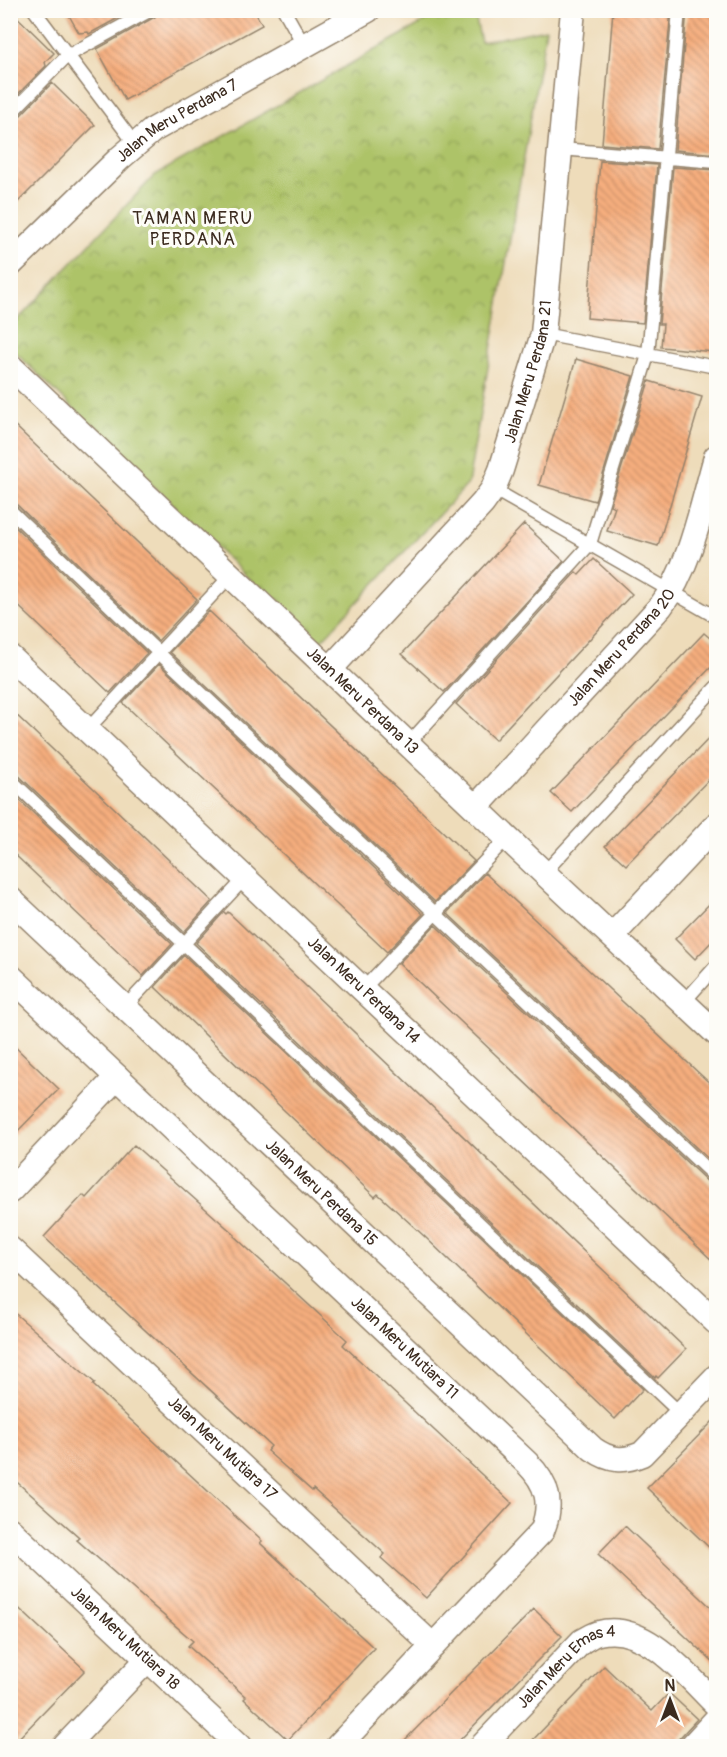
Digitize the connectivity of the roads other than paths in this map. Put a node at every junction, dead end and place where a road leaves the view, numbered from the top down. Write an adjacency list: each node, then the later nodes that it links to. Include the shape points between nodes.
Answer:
1 (34, 10): 8 (lane)
2 (151, 10): 8 (lane)
3 (284, 10): 7 (lane)
4 (368, 10): 7 (street, Jalan Meru Perdana 7)
5 (573, 10): 11 (street, Jalan Meru Perdana 21)
6 (679, 10): 12 (lane)
7 (305, 46): 10 (street, Jalan Meru Perdana 7, via 153,130)
8 (67, 56): 9 (lane); 10 (lane)
9 (10, 114)
10 (135, 144): 14 (street, Jalan Meru Perdana 7)
11 (561, 149): 12 (lane); 15 (street, Jalan Meru Perdana 21)
12 (667, 158): 13 (lane); 16 (lane)
13 (717, 162)
14 (10, 265)
15 (543, 334): 16 (lane); 20 (street, Jalan Meru Perdana 21)
16 (648, 355): 18 (lane); 22 (lane)
17 (10, 366): 23 (street, Jalan Meru Perdana 13)
18 (717, 368)
19 (717, 457): 24 (street, Jalan Meru Perdana 20, via 682,574)
20 (493, 489): 22 (lane); 28 (street, Jalan Meru Perdana 21)
21 (10, 510): 26 (lane)
22 (590, 544): 24 (lane); 31 (lane)
23 (231, 575): 26 (lane); 28 (street, Jalan Meru Perdana 13)
24 (672, 592): 25 (lane); 33 (street, Jalan Meru Perdana 20)
25 (717, 617)
26 (160, 654): 30 (lane); 39 (lane)
27 (10, 657): 30 (street, Jalan Meru Perdana 14)
28 (330, 669): 31 (street, Jalan Meru Perdana 13)
29 (717, 687): 36 (lane)
30 (87, 730): 37 (street, Jalan Meru Perdana 14)
31 (408, 744): 33 (street, Jalan Meru Perdana 13)
32 (10, 779): 41 (lane)
33 (476, 807): 35 (street, Jalan Meru Perdana 13)
34 (717, 825): 40 (street)
35 (507, 838): 36 (street, Jalan Meru Perdana 13); 39 (lane)
36 (544, 873): 40 (street, Jalan Meru Perdana 13)
37 (245, 878): 41 (lane); 44 (street, Jalan Meru Perdana 14)
38 (10, 899): 46 (street, Jalan Meru Perdana 15)
39 (437, 914): 44 (lane); 49 (lane)
40 (613, 935): 45 (street, Jalan Meru Perdana 13)
41 (184, 943): 46 (lane); 54 (lane)
42 (717, 966): 45 (lane)
43 (10, 975): 48 (street, Jalan Meru Mutiara 11)
44 (363, 989): 52 (street, Jalan Meru Perdana 14)
45 (684, 1002): 47 (street, Jalan Meru Perdana 13)
46 (125, 1007): 54 (street, Jalan Meru Perdana 15, via 593,1449 604,1457 630,1459 642,1454)
47 (717, 1033)
48 (117, 1077): 50 (street); 56 (street, Jalan Meru Mutiara 11, via 539,1475 548,1503 548,1518 542,1532)
49 (717, 1178)
50 (10, 1191)
51 (10, 1249): 56 (street, Jalan Meru Mutiara 17)
52 (717, 1322)
53 (717, 1377): 54 (street)
54 (681, 1414)
55 (10, 1530): 57 (street, Jalan Meru Mutiara 18)
56 (433, 1646): 62 (street, Jalan Meru Mutiara 11)
57 (148, 1659): 60 (street); 61 (street, Jalan Meru Mutiara 18)
58 (717, 1704): 63 (street, Jalan Meru Emas 4, via 657,1647 638,1636 600,1632 582,1641)
59 (717, 1720): 64 (street)
60 (65, 1746)
61 (240, 1746)
62 (338, 1746)
63 (482, 1746)
64 (692, 1746)

